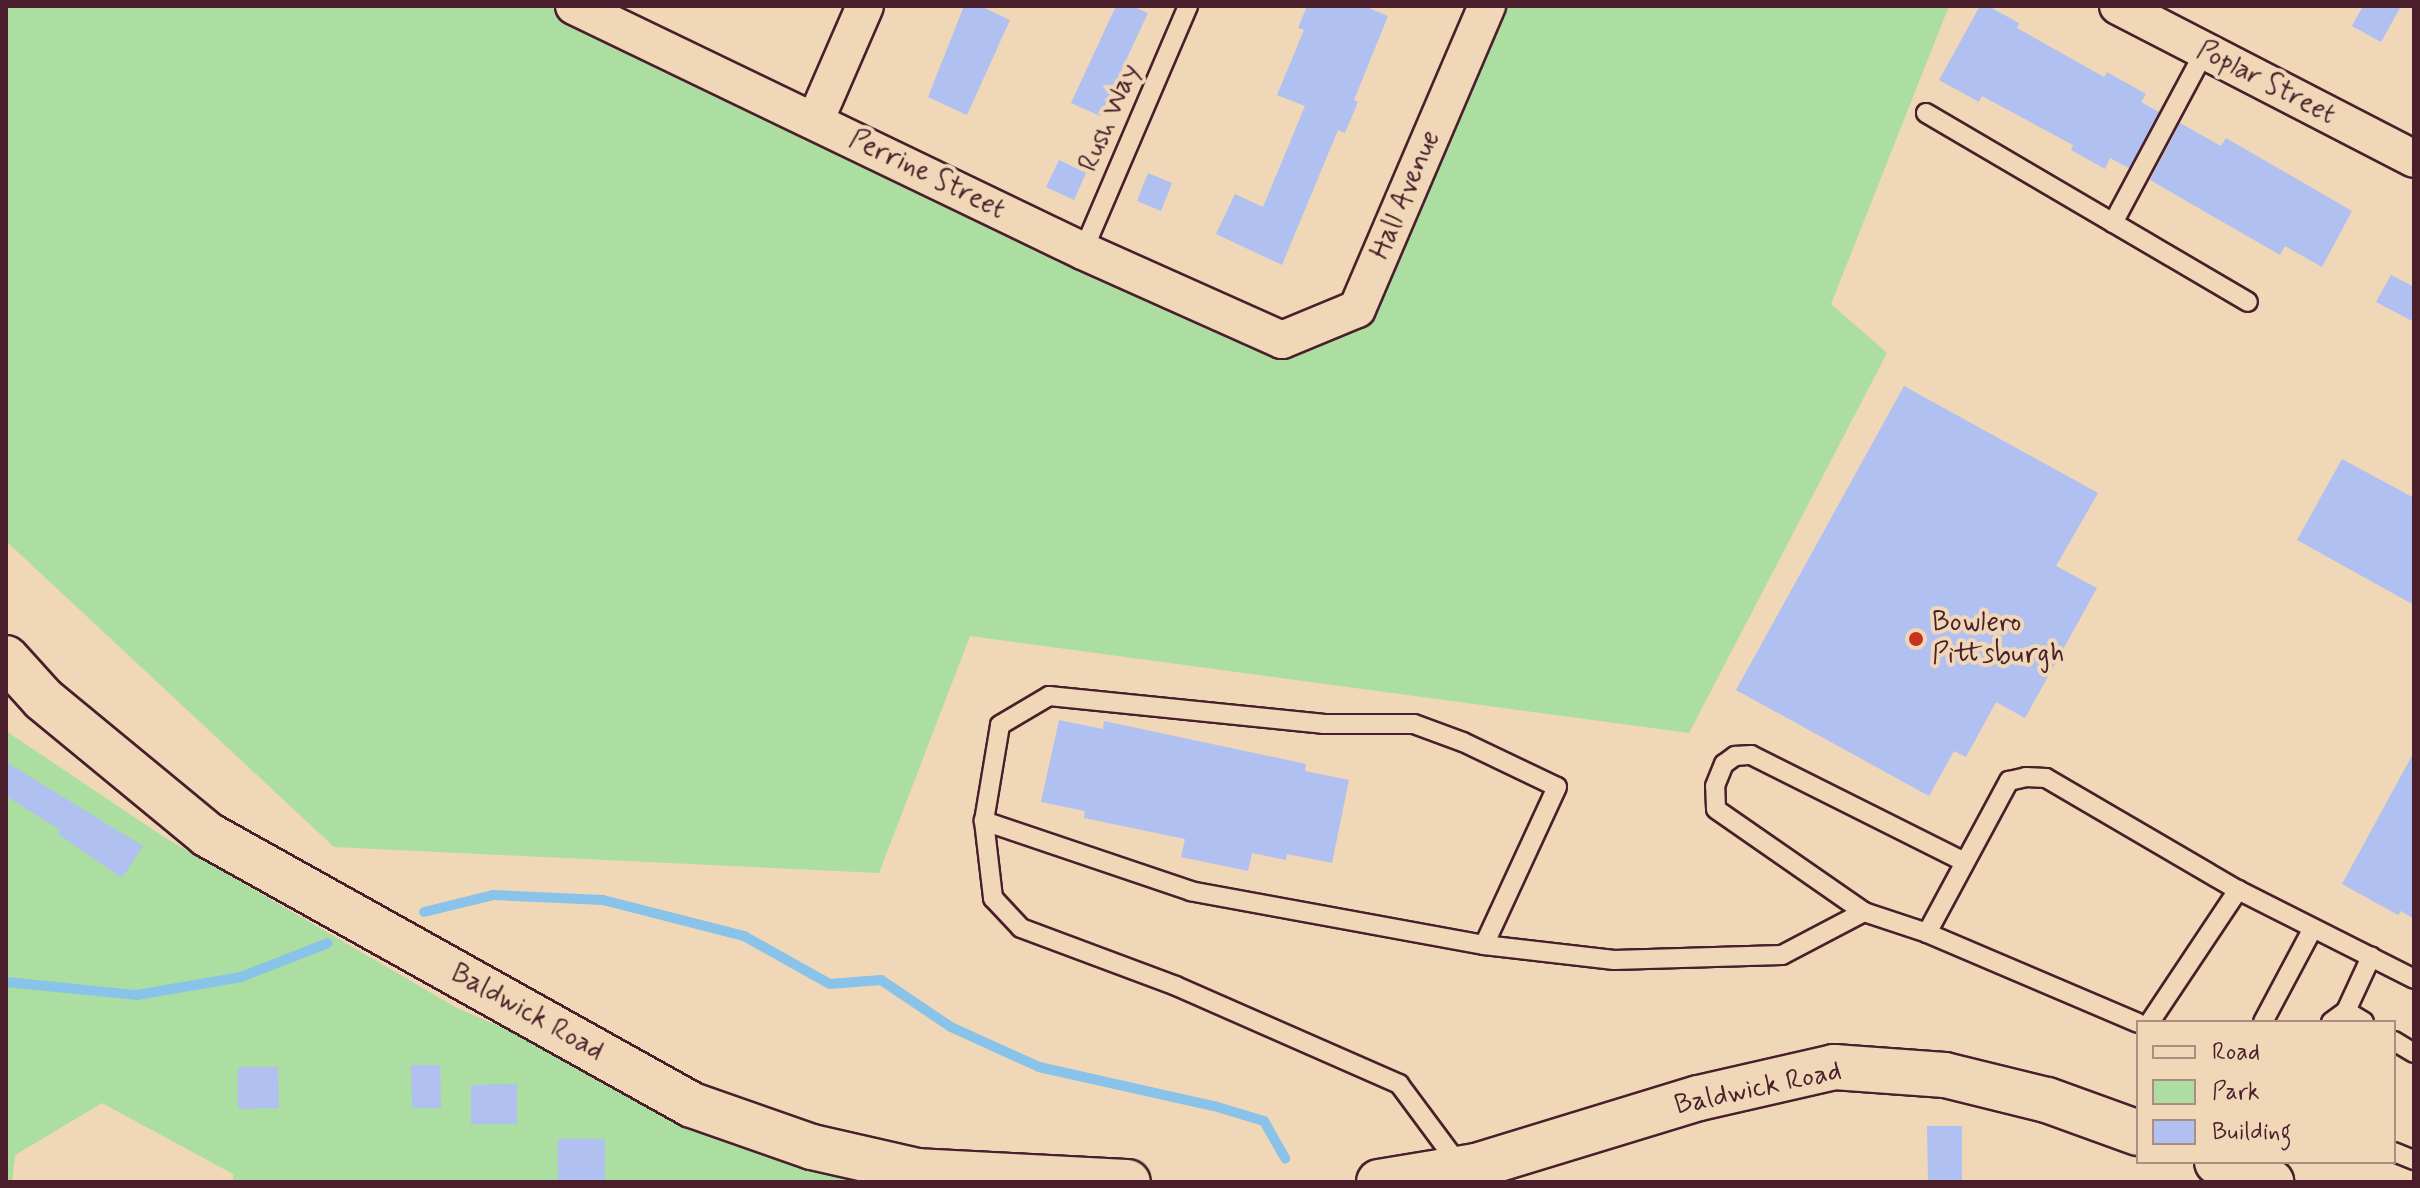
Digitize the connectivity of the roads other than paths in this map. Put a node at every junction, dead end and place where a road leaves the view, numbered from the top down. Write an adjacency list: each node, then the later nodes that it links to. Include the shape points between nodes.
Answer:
1 (865, 6): 8 (street)
2 (1188, 6): 11 (lane, Rush Way)
3 (1487, 6): 13 (street, Hall Avenue, via 1357,309)
4 (2118, 6): 6 (street, Poplar Street)
5 (581, 7): 8 (street, Perrine Street)
6 (2205, 51): 9 (street, Poplar Street); 10 (lane)
7 (1926, 113): 10 (lane)
8 (815, 121): 11 (street, Perrine Street)
9 (2414, 159)
10 (2113, 223): 12 (lane)
11 (1083, 251): 13 (street, Perrine Street)
12 (2248, 302)
13 (1282, 340)
14 (6, 658): 33 (main road, Baldwick Road, via 43,699 208,835 692,1105 812,1147 918,1171)
15 (984, 821): 21 (lane, via 1191,891); 21 (lane, via 1000,725 1049,696 1323,724 1414,724 1557,787); 32 (lane, via 993,898 1021,928 1176,986 1399,1084)
16 (1965, 862): 17 (lane, via 2009,781 2046,778); 18 (lane, via 1751,755 1735,756 1724,764 1715,786 1716,809); 20 (lane)
17 (2238, 890): 19 (lane); 25 (lane)
18 (1864, 912): 20 (lane); 21 (lane, via 1782,955 1614,960)
19 (2313, 928): 22 (lane); 26 (lane)
20 (1927, 933): 27 (lane)
21 (1484, 945)
22 (2371, 957): 23 (lane); 24 (lane)
23 (2414, 979)
24 (2338, 1016)
25 (2151, 1020)
26 (2264, 1020)
27 (2136, 1022)
28 (2396, 1042): 29 (lane)
29 (2414, 1053)
30 (2136, 1132): 32 (main road, Baldwick Road, via 2047,1100 1945,1075 1834,1067 1699,1098)
31 (2222, 1164): 35 (main road)
32 (1462, 1168): 34 (main road, Baldwick Road)
33 (1128, 1182)
34 (1379, 1182)
35 (2271, 1182)

